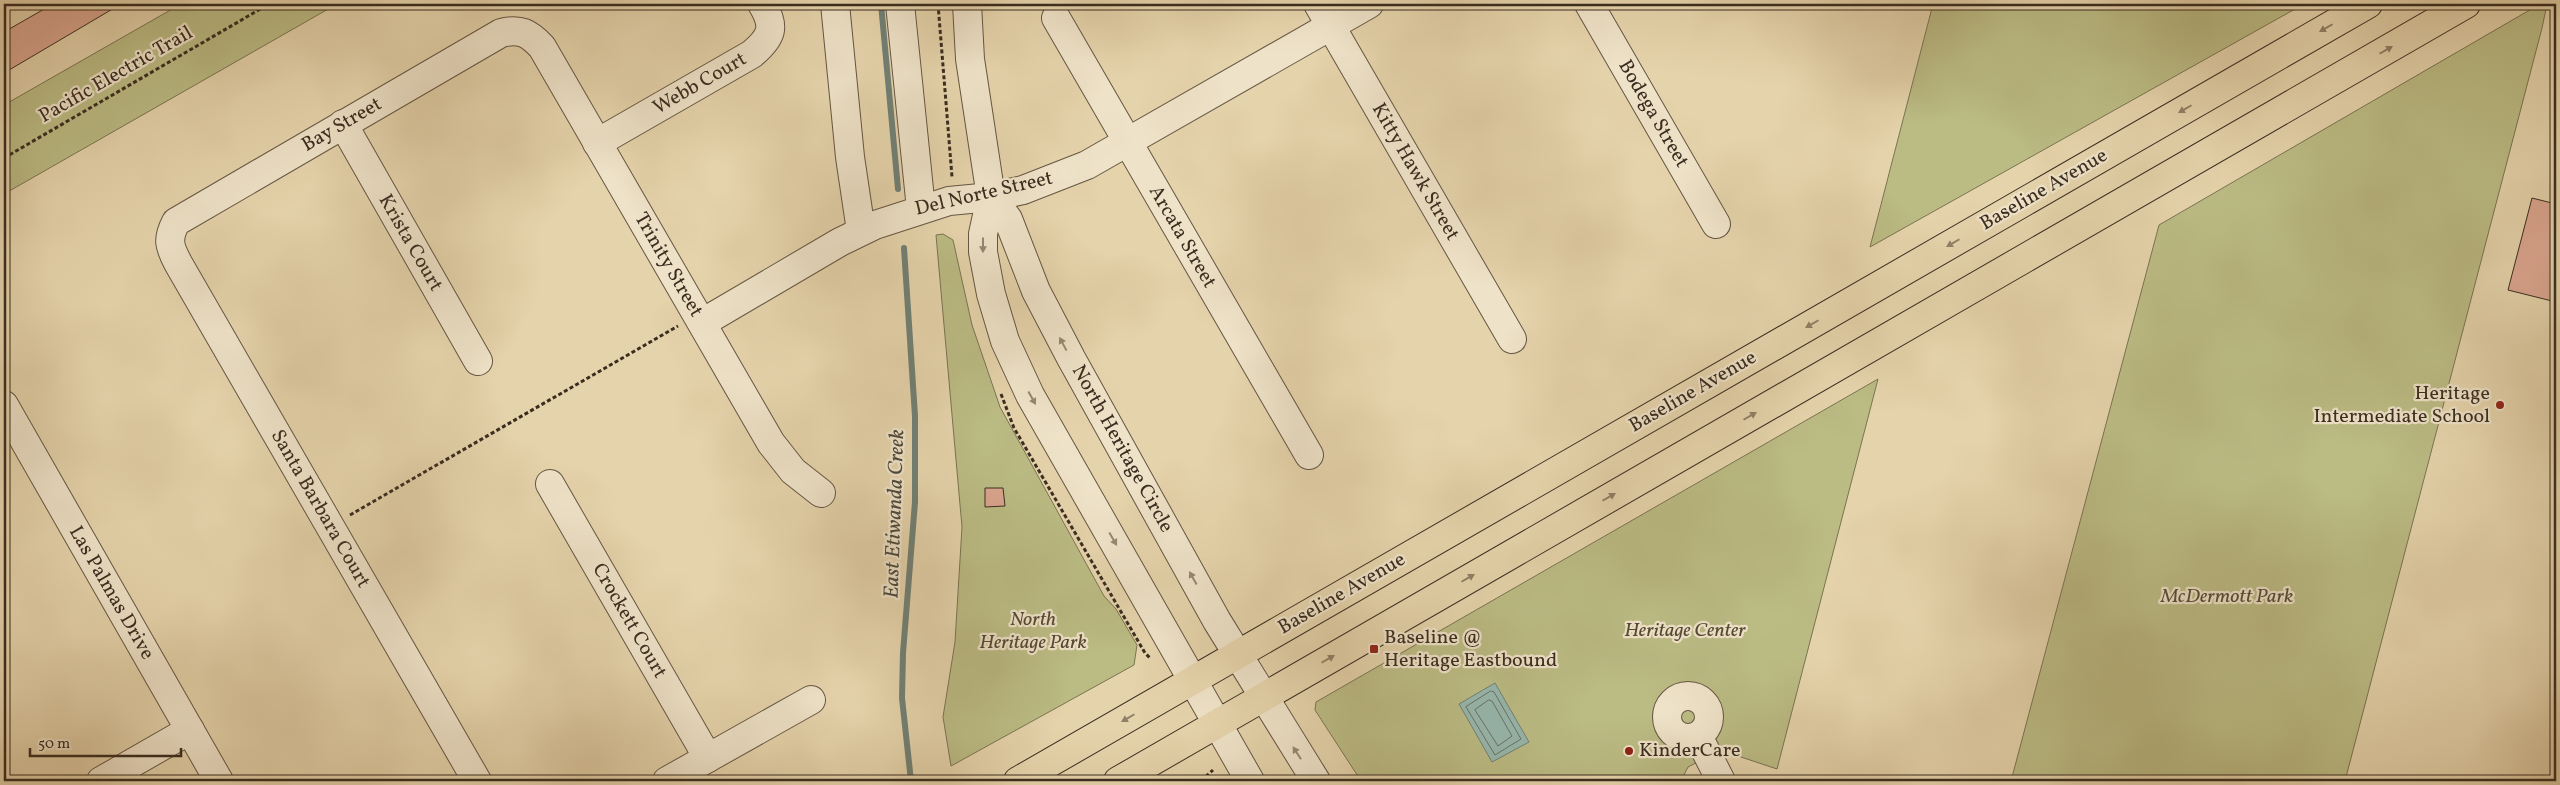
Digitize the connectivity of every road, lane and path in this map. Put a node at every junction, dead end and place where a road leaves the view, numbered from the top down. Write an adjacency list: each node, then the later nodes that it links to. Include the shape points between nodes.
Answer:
1 (269, 4): 17 (path, Pacific Electric Trail)
2 (762, 4): 15 (street, Webb Court, via 771,23 770,36 762,46)
3 (835, 4): 22 (street, via 850,157)
4 (900, 4): 20 (street)
5 (938, 4): 18 (path)
6 (968, 4): 19 (street, via 970,58)
7 (1369, 4): 11 (street, Del Norte Street)
8 (1589, 4): 21 (street, Bodega Street)
9 (2368, 4): 32 (main road, Baseline Avenue, one-way to 32)
10 (2466, 4): 34 (main road, one-way to 10)
11 (1324, 15): 16 (street, Del Norte Street); 25 (street, Kitty Hawk Street)
12 (1056, 18): 16 (street, Arcata Street)
13 (523, 31): 14 (street, Bay Street, via 500,33); 15 (street, Trinity Street, via 542,47)
14 (343, 124): 23 (street, Bay Street, via 188,213 176,222); 26 (street, Krista Court)
15 (597, 143): 24 (street, Trinity Street)
16 (1128, 143): 19 (street, Del Norte Street, via 1067,174 1023,190); 28 (street, Arcata Street)
17 (4, 158)
18 (951, 172)
19 (991, 197): 20 (street, Del Norte Street, via 949,201); 32 (street, North Heritage Circle, one-way to 19, via 1067,351 1036,291 1008,218); 33 (street, one-way to 33, via 982,252 1005,341 1030,395)
20 (917, 210): 22 (street, Del Norte Street)
21 (1716, 224)
22 (868, 228): 24 (street, Del Norte Street)
23 (169, 235): 43 (street, Santa Barbara Court, via 171,250 178,264)
24 (691, 324): 30 (street, Trinity Street, via 793,472); 31 (path)
25 (1512, 339)
26 (478, 362)
27 (4, 405): 37 (street, Las Palmas Drive)
28 (1310, 455)
29 (550, 484): 39 (street, Crockett Court)
30 (821, 493)
31 (345, 518)
32 (1237, 654): 33 (main road, Baseline Avenue); 34 (street, North Heritage Circle)
33 (1194, 680): 36 (street); 45 (main road, Baseline Avenue, one-way to 45)
34 (1263, 697): 36 (main road); 49 (street, North Heritage Circle, one-way to 34)
35 (811, 700): 39 (street)
36 (1218, 723): 46 (main road); 48 (street)
37 (190, 730): 41 (street); 42 (street, Las Palmas Drive)
38 (1698, 736): 50 (street)
39 (708, 758): 44 (street)
40 (1213, 770): 47 (path)
41 (101, 781)
42 (219, 781)
43 (477, 781)
44 (667, 781)
45 (1018, 781)
46 (1118, 781)
47 (1201, 781)
48 (1250, 781)
49 (1316, 781)
50 (1721, 781)

